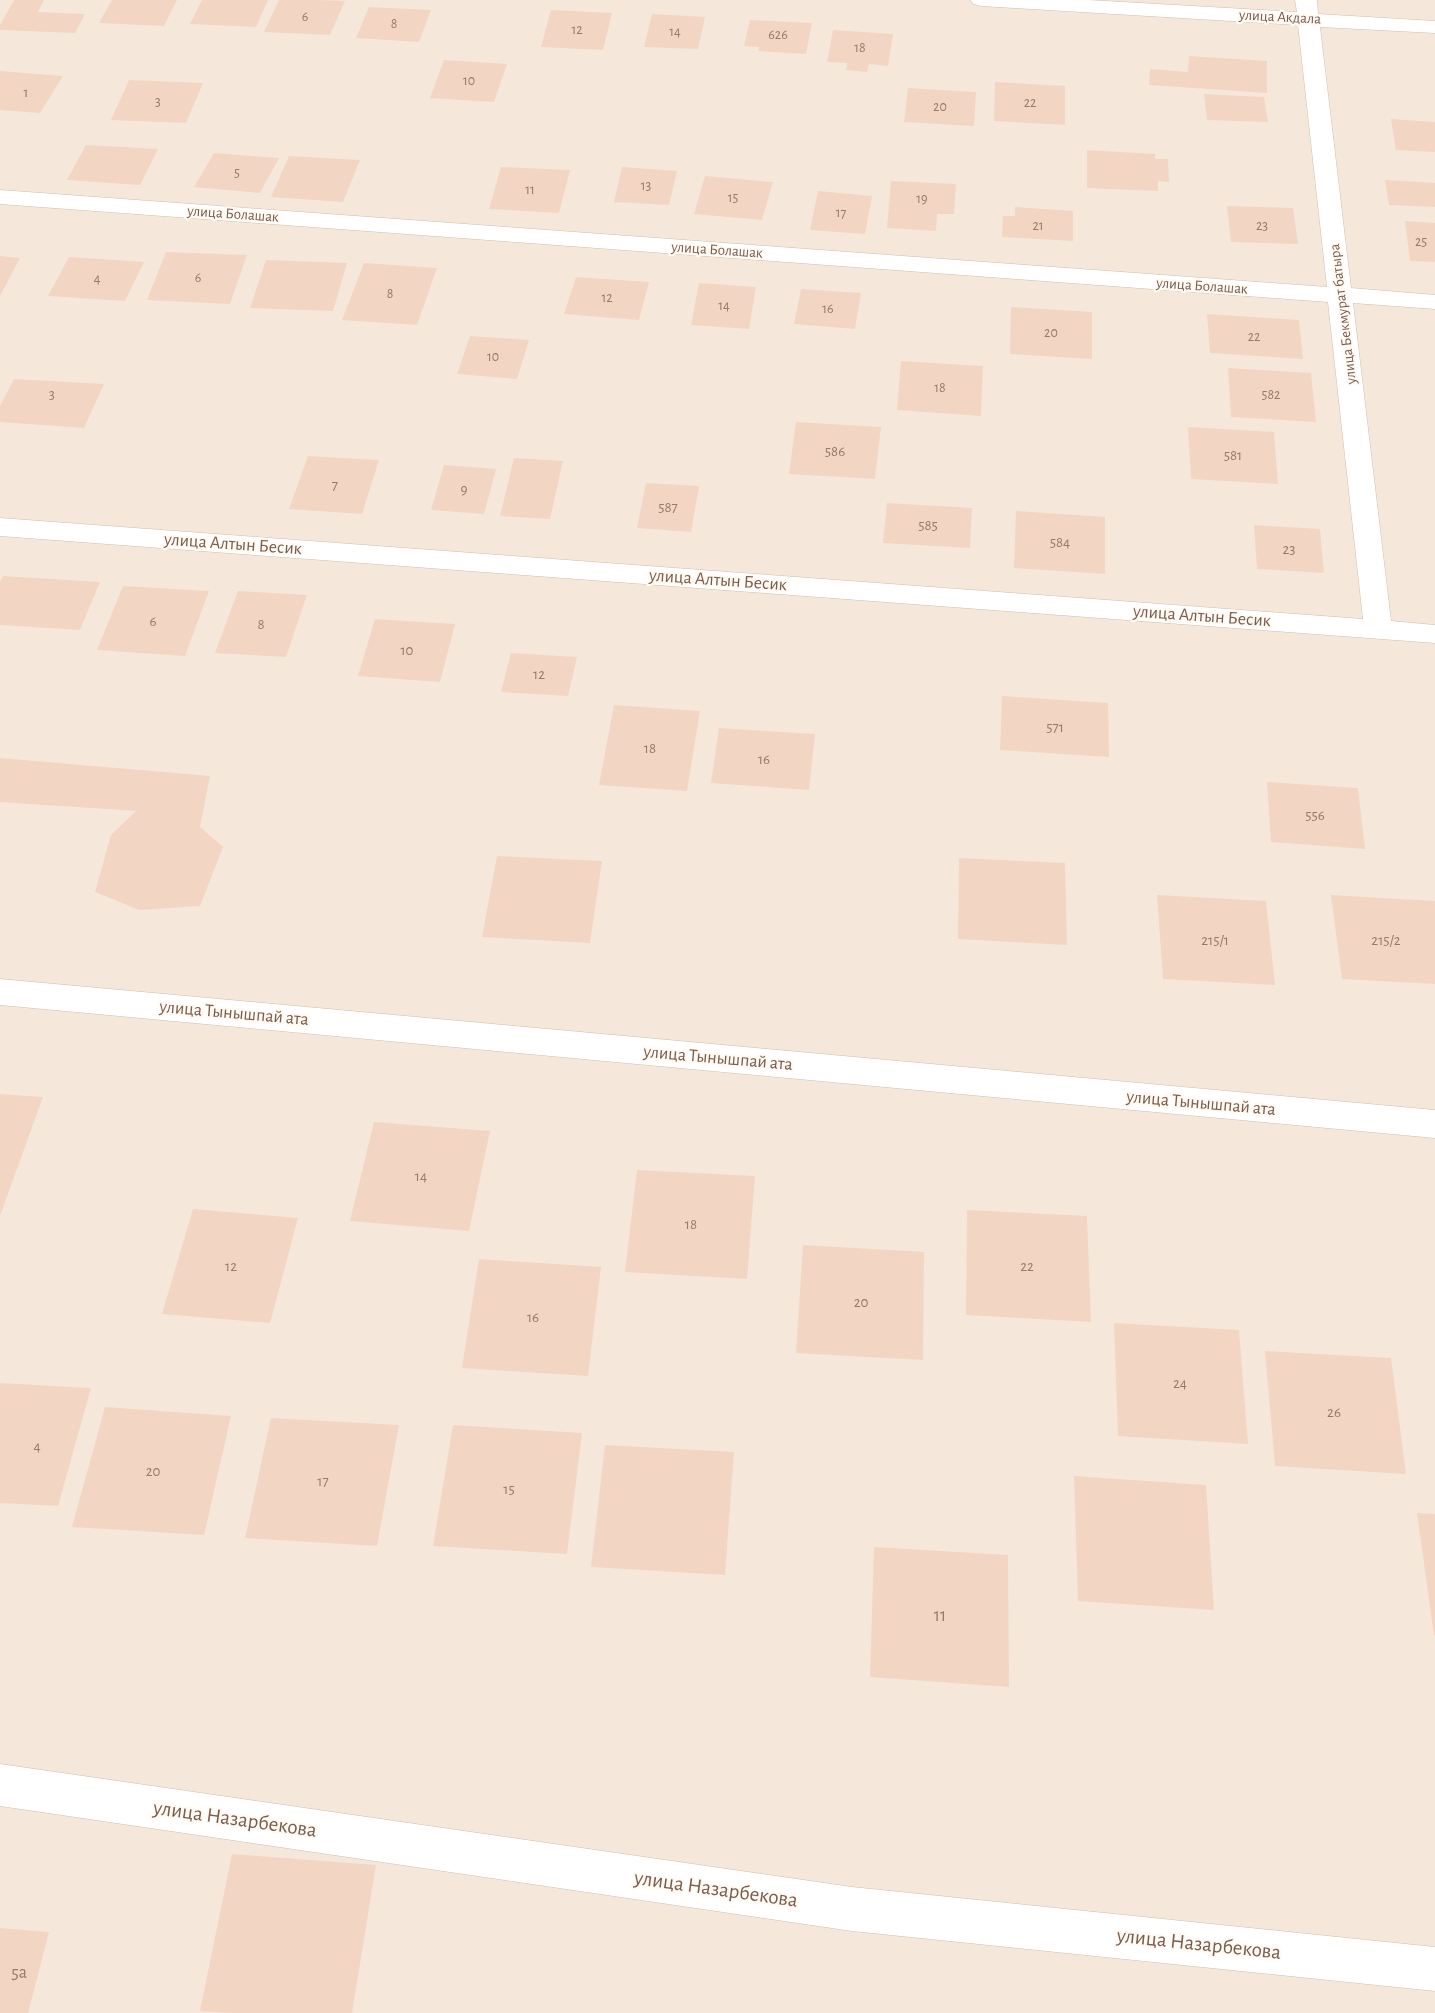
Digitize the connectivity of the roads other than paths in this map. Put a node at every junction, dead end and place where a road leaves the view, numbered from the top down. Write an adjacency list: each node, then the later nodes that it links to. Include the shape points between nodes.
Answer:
1 (981, 0): 2 (street, улица Акдала)
2 (1306, 9): 3 (street, улица Акдала); 5 (street, улица Бекмурат батыра)
3 (1435, 27)
4 (0, 197): 5 (street, улица Болашак)
5 (1341, 296): 6 (street, улица Болашак); 8 (street, улица Бекмурат батыра)
6 (1435, 302)
7 (0, 527): 8 (street, улица Алтын Бесик)
8 (1378, 629): 9 (street, улица Алтын Бесик)
9 (1435, 634)
10 (0, 992): 11 (street, улица Тынышпай ата)
11 (1435, 1124)
12 (0, 1785): 13 (street, улица Назарбекова, via 852,1909)
13 (1435, 1968)

